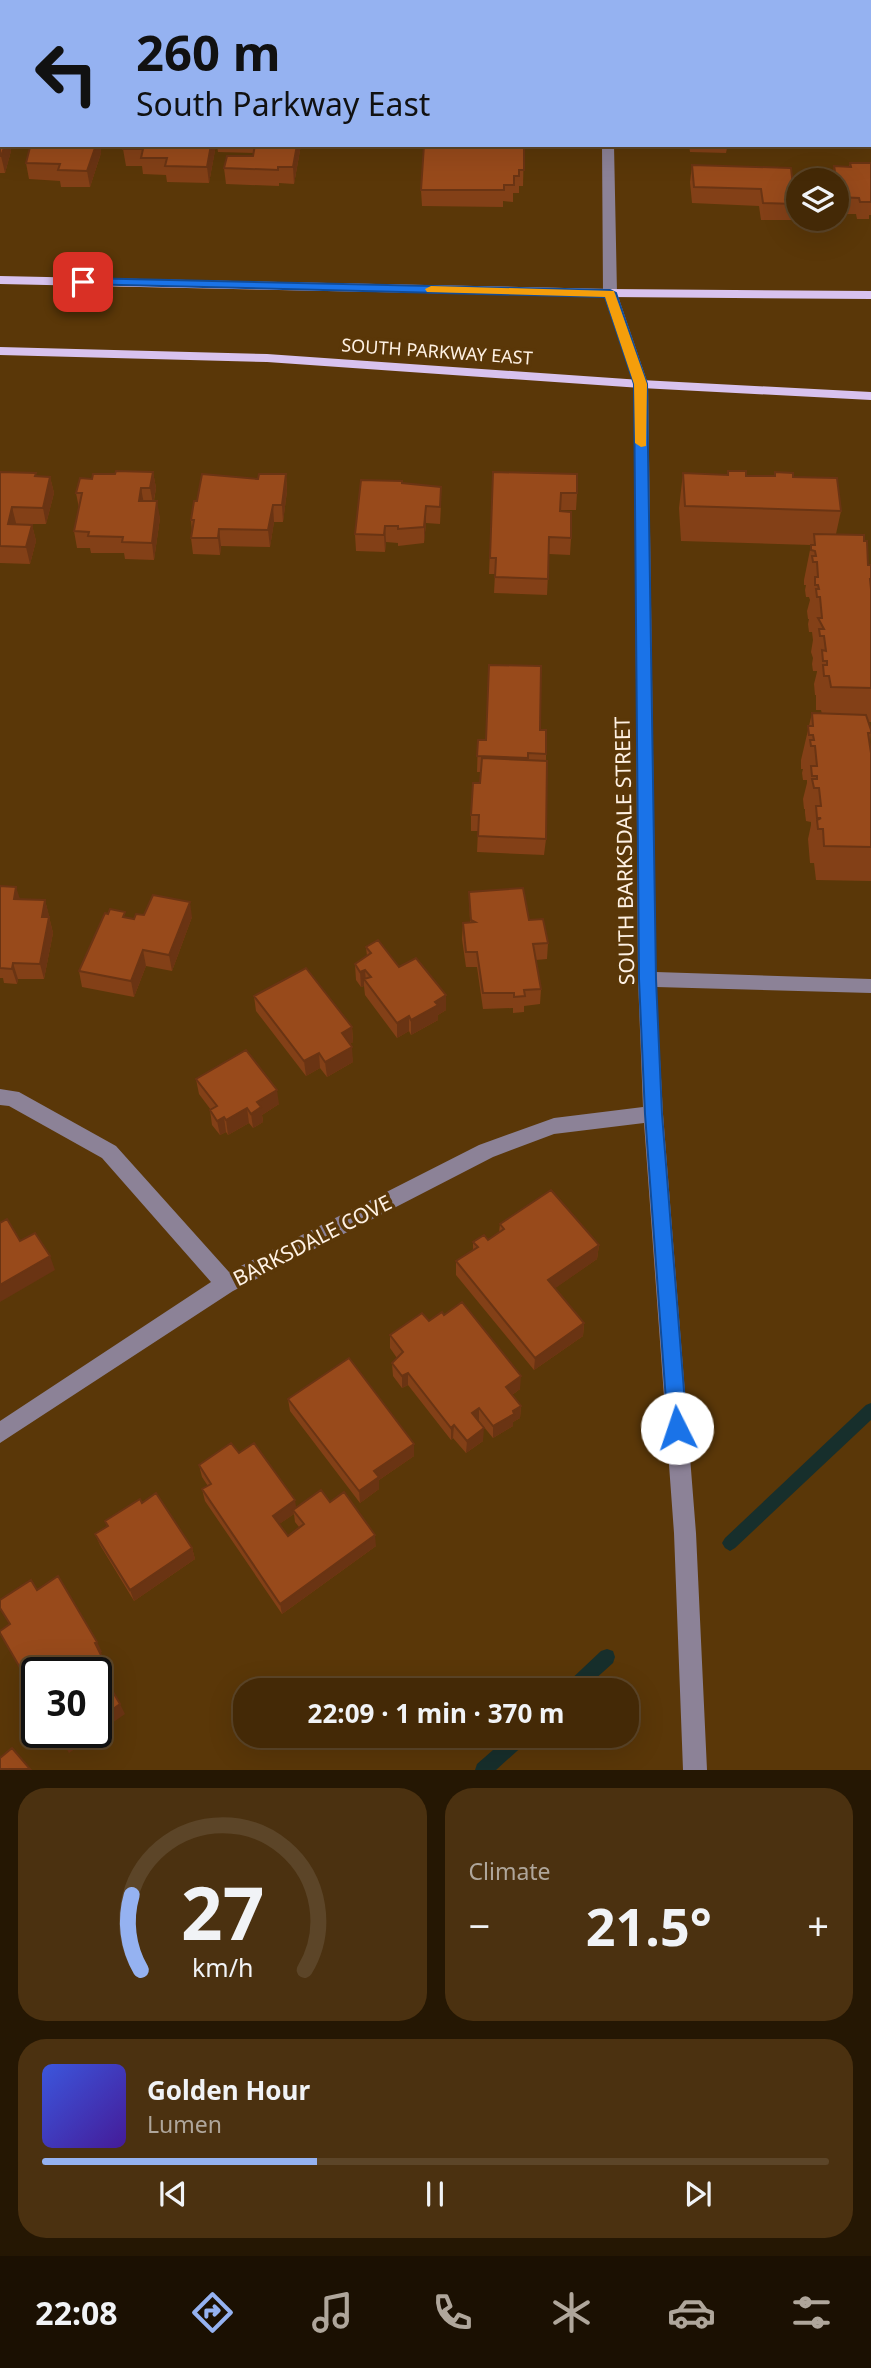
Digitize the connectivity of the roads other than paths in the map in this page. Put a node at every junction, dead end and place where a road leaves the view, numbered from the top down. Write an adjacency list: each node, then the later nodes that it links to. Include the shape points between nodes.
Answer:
1 (608, 147): 3 (street, SOUTH BARKSDALE STREET)
2 (0, 280): 3 (main road)
3 (610, 293): 4 (main road); 6 (street, SOUTH BARKSDALE STREET)
4 (871, 295)
5 (0, 351): 6 (main road, SOUTH PARKWAY EAST, via 267,358)
6 (640, 384): 7 (main road, SOUTH PARKWAY EAST); 8 (street, SOUTH BARKSDALE STREET)
7 (871, 396)
8 (648, 979): 9 (street); 11 (street, SOUTH BARKSDALE STREET)
9 (871, 986)
10 (0, 1097): 12 (street, via 12,1098 109,1152)
11 (653, 1114): 12 (street, BARKSDALE COVE, via 554,1126 486,1151); 14 (street, SOUTH BARKSDALE STREET, via 685,1533)
12 (226, 1284): 13 (street, BARKSDALE COVE)
13 (0, 1433)
14 (695, 1769)

